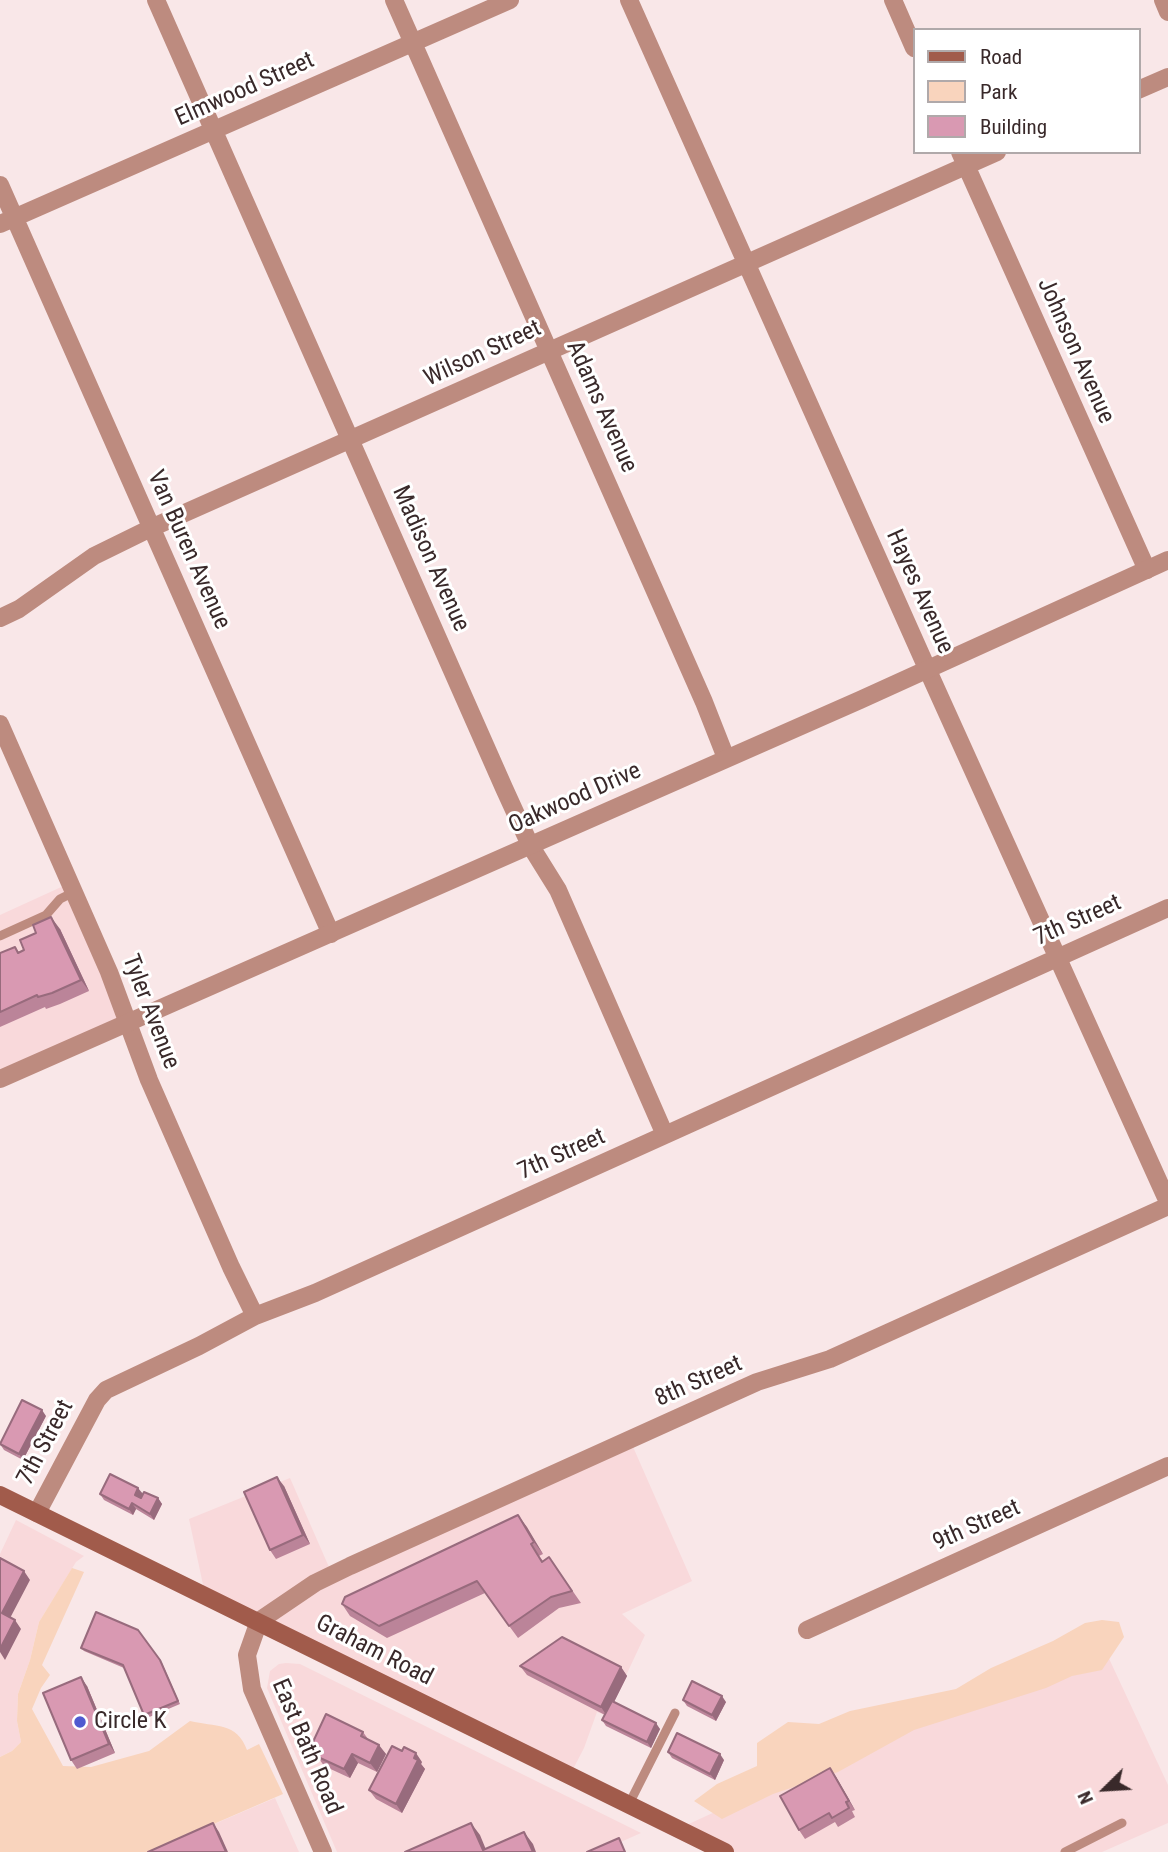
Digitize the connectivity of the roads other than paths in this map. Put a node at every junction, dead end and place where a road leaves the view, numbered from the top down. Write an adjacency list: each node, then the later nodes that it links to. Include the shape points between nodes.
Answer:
1 (156, 0): 12 (street, Madison Avenue)
2 (394, 0): 8 (street, Adams Avenue)
3 (510, 0): 8 (street, Elmwood Street)
4 (629, 0): 17 (street, Hayes Avenue)
5 (893, 0): 9 (street)
6 (1163, 0): 7 (street)
7 (1168, 12)
8 (413, 43): 12 (street, Elmwood Street); 18 (street, Adams Avenue)
9 (912, 43)
10 (1168, 77): 11 (street)
11 (1140, 89)
12 (214, 131): 16 (street, Elmwood Street); 19 (street, Madison Avenue)
13 (987, 154): 14 (street, Wilson Street)
14 (963, 159): 17 (street, Wilson Street); 22 (street, Johnson Avenue)
15 (0, 185): 16 (street, Van Buren Avenue)
16 (8, 222): 20 (street, Van Buren Avenue)
17 (746, 264): 18 (street, Wilson Street); 24 (street, Hayes Avenue)
18 (549, 350): 19 (street, Wilson Street); 26 (street, Adams Avenue)
19 (350, 440): 20 (street, Wilson Street); 27 (street, Madison Avenue)
20 (151, 528): 23 (street, Wilson Street, via 94,556); 30 (street, Van Buren Avenue)
21 (1168, 560): 22 (street, Oakwood Drive)
22 (1147, 570): 24 (street, Oakwood Drive)
23 (0, 618)
24 (927, 668): 26 (street, Oakwood Drive); 32 (street, Hayes Avenue)
25 (0, 724): 28 (street, Tyler Avenue)
26 (726, 758): 27 (street, Oakwood Drive)
27 (530, 845): 30 (street, Oakwood Drive); 35 (street, Madison Avenue, via 558,890)
28 (74, 892): 31 (lane, via 46,915); 33 (street, Tyler Avenue)
29 (1168, 908): 32 (street, 7th Street)
30 (331, 933): 33 (street, Oakwood Drive)
31 (0, 936)
32 (1057, 957): 35 (street, 7th Street); 36 (street, Hayes Avenue)
33 (127, 1022): 34 (street, Oakwood Drive); 37 (street, Tyler Avenue)
34 (0, 1079)
35 (665, 1135): 37 (street, 7th Street)
36 (1168, 1204): 41 (street, 8th Street, via 830,1359 757,1382 349,1566)
37 (256, 1316): 40 (street, 7th Street, via 107,1390 97,1399)
38 (1168, 1466): 42 (street, 9th Street)
39 (0, 1495): 40 (main road, Graham Road)
40 (37, 1513): 41 (main road, Graham Road)
41 (259, 1621): 44 (main road, Graham Road); 46 (street, East Bath Road, via 247,1655 252,1689)
42 (807, 1630)
43 (676, 1713): 44 (lane)
44 (629, 1804): 47 (main road, Graham Road)
45 (1122, 1823): 48 (lane)
46 (323, 1852)
47 (725, 1852)
48 (1065, 1852)

